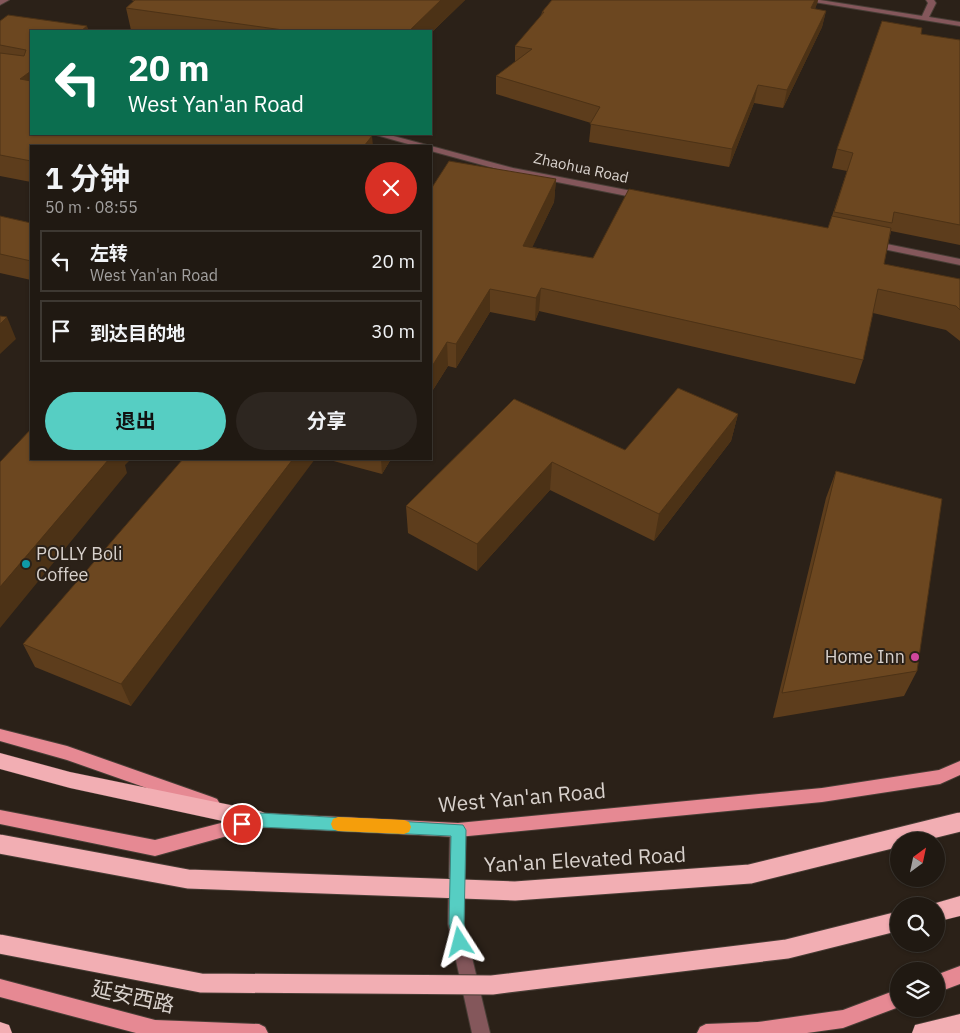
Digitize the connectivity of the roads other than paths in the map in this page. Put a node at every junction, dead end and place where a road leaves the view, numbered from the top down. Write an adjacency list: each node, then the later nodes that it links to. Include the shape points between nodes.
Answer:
1 (5, 0): 4 (street)
2 (806, 0): 5 (street)
3 (930, 0): 5 (street, via 932,4)
4 (0, 3)
5 (925, 18): 6 (street)
6 (960, 24)
7 (381, 135): 8 (street)
8 (420, 145)
9 (432, 148): 10 (street, Zhaohua Road, via 512,170)
10 (648, 198)
11 (863, 242): 12 (street)
12 (960, 262)
13 (0, 735): 17 (main road, via 67,753)
14 (0, 761): 17 (highway, via 70,780)
15 (960, 768): 19 (main road, West Yan'an Road, via 940,777 822,795)
16 (0, 817): 17 (main road, West Yan'an Road, via 155,848)
17 (260, 820): 19 (main road, West Yan'an Road)
18 (960, 822): 20 (highway, Yan'an Elevated Road, bridge, via 750,874 516,891 188,878)
19 (458, 830): 31 (street, via 456,924)
20 (0, 844)
21 (960, 906): 22 (highway)
22 (945, 910)
23 (890, 923): 24 (highway, bridge, via 786,948 492,985 201,984)
24 (0, 944)
25 (960, 975): 26 (main road)
26 (945, 981)
27 (0, 988): 30 (main road, 延安西路, via 155,1029)
28 (890, 1001): 32 (main road, via 843,1018 758,1031)
29 (960, 1024): 33 (highway)
30 (259, 1033)
31 (481, 1033)
32 (706, 1033)
33 (924, 1033)

